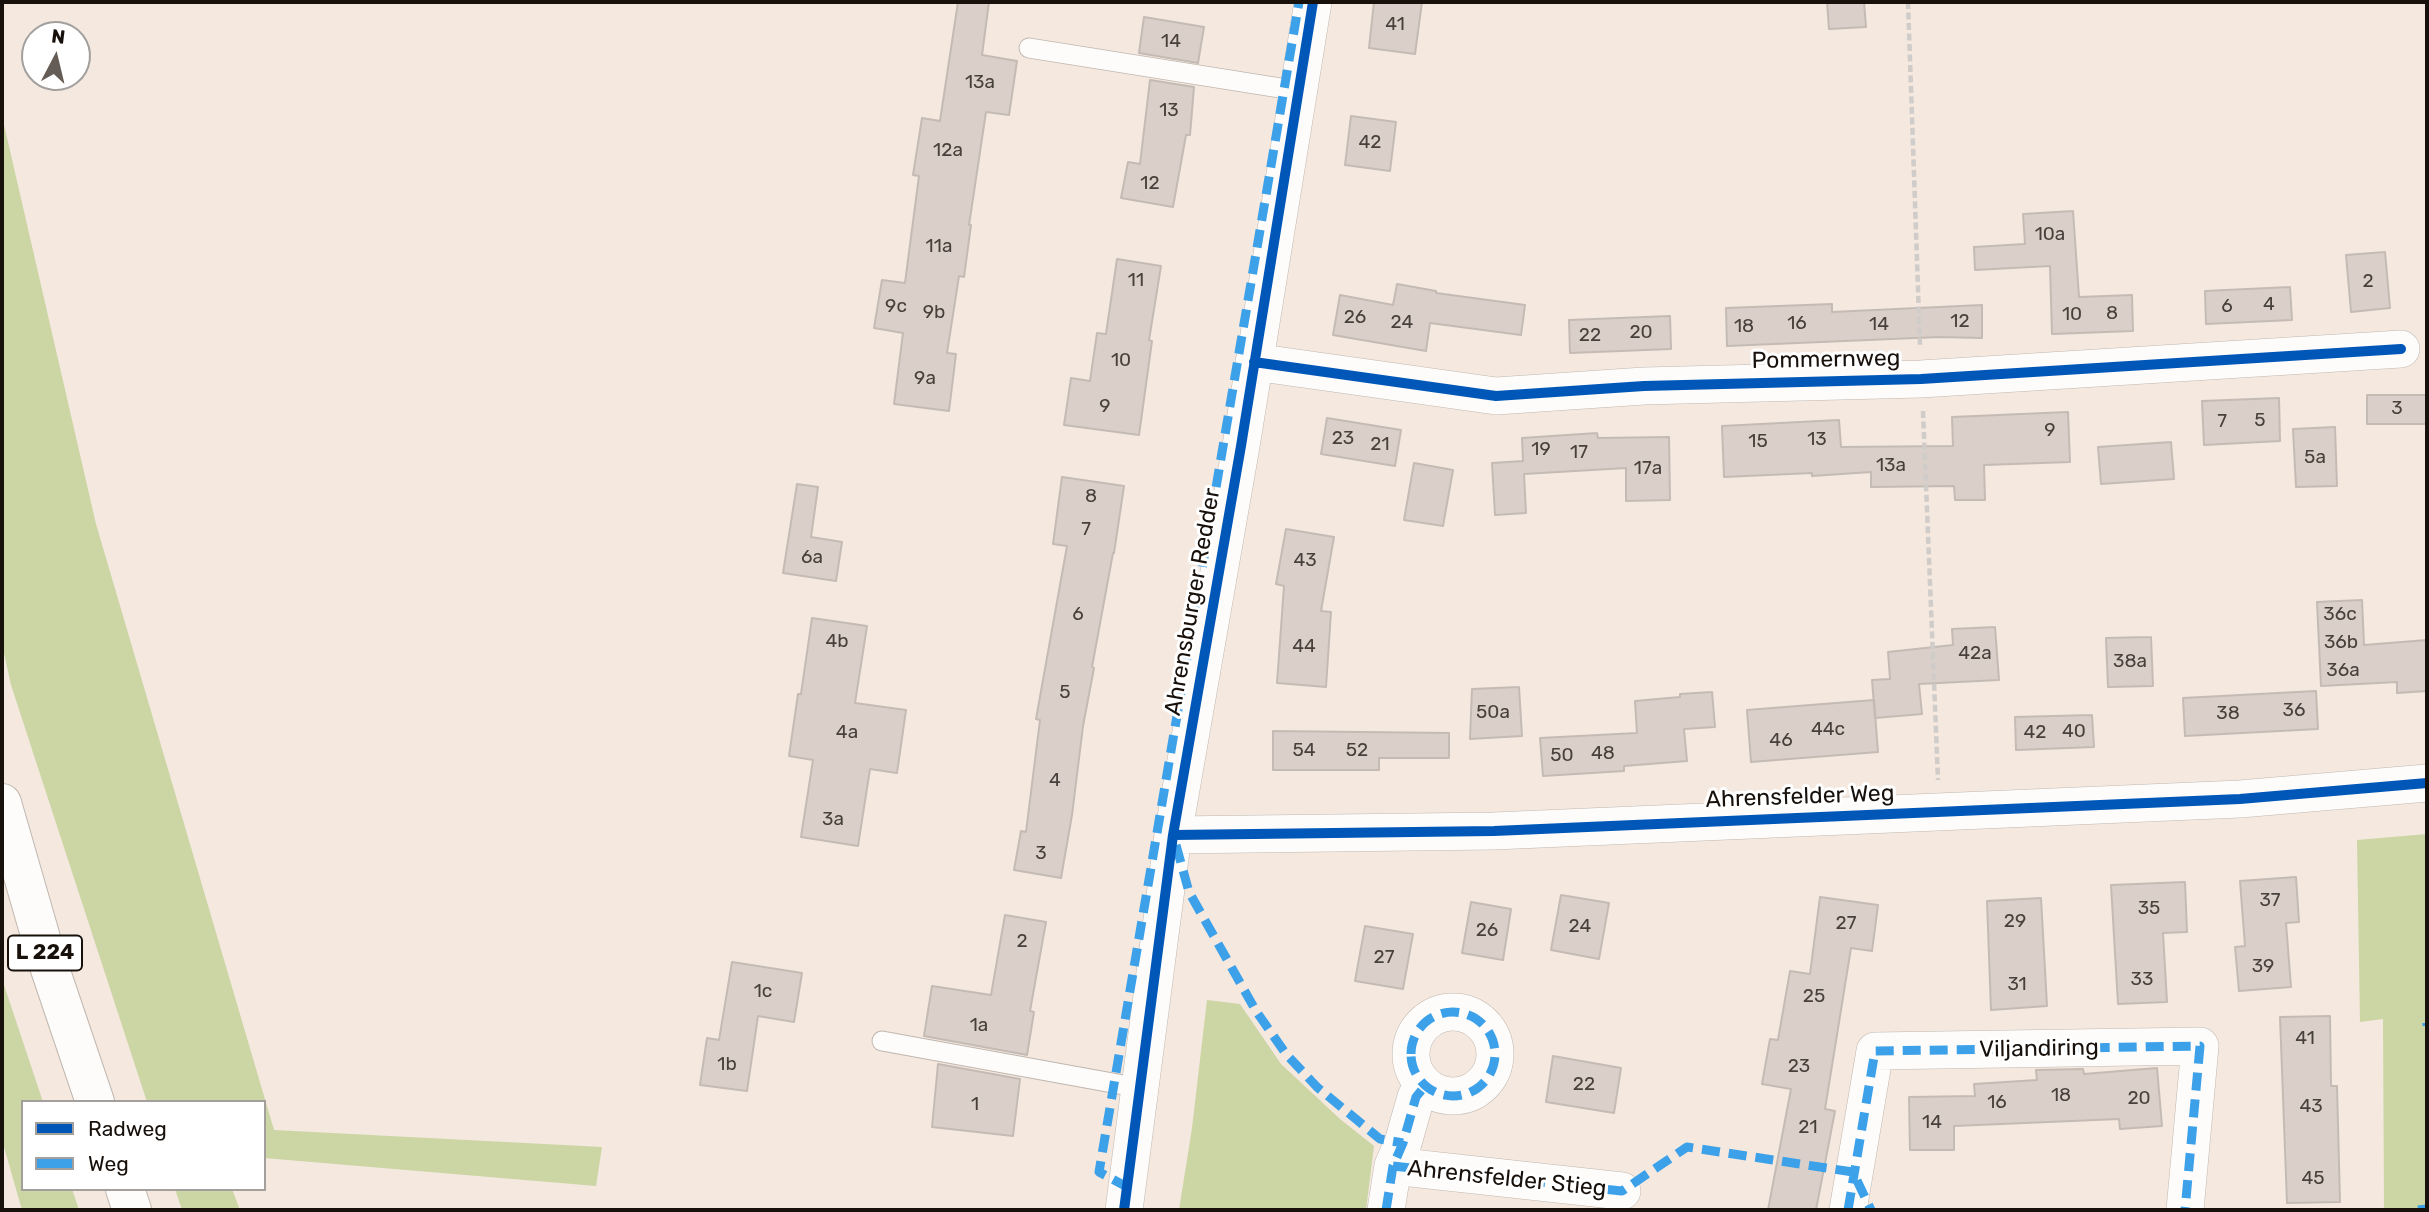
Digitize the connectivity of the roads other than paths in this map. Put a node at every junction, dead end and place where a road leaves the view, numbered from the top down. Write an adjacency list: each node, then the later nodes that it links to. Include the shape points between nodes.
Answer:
1 (1314, 2): 3 (street, Ahrensburger Redder)
2 (1029, 48): 3 (lane)
3 (1299, 91): 5 (street, Ahrensburger Redder)
4 (2401, 349): 5 (street, Pommernweg, via 1921,379 1644,386 1496,396)
5 (1254, 362): 8 (street, Ahrensburger Redder)
6 (2427, 783): 8 (street, Ahrensfelder Weg, via 2240,799 1494,831)
7 (2, 803): 12 (main road, L 224, via 49,966)
8 (1174, 835): 11 (street, Ahrensburger Redder)
9 (882, 1041): 11 (lane)
10 (1425, 1086): 13 (street, Ahrensfelder Stieg, via 1416,1097)
11 (1140, 1088): 17 (street, Ahrensburger Redder)
12 (94, 1100)
13 (1393, 1166): 15 (street, Ahrensfelder Stieg); 18 (street, Ahrensfelder Stieg)
14 (126, 1191): 16 (main road)
15 (1622, 1191)
16 (132, 1210)
17 (1124, 1210)
18 (1386, 1210)
19 (1848, 1210): 20 (street, Viljandiring, via 1875,1051 2200,1046)
20 (2185, 1210)

